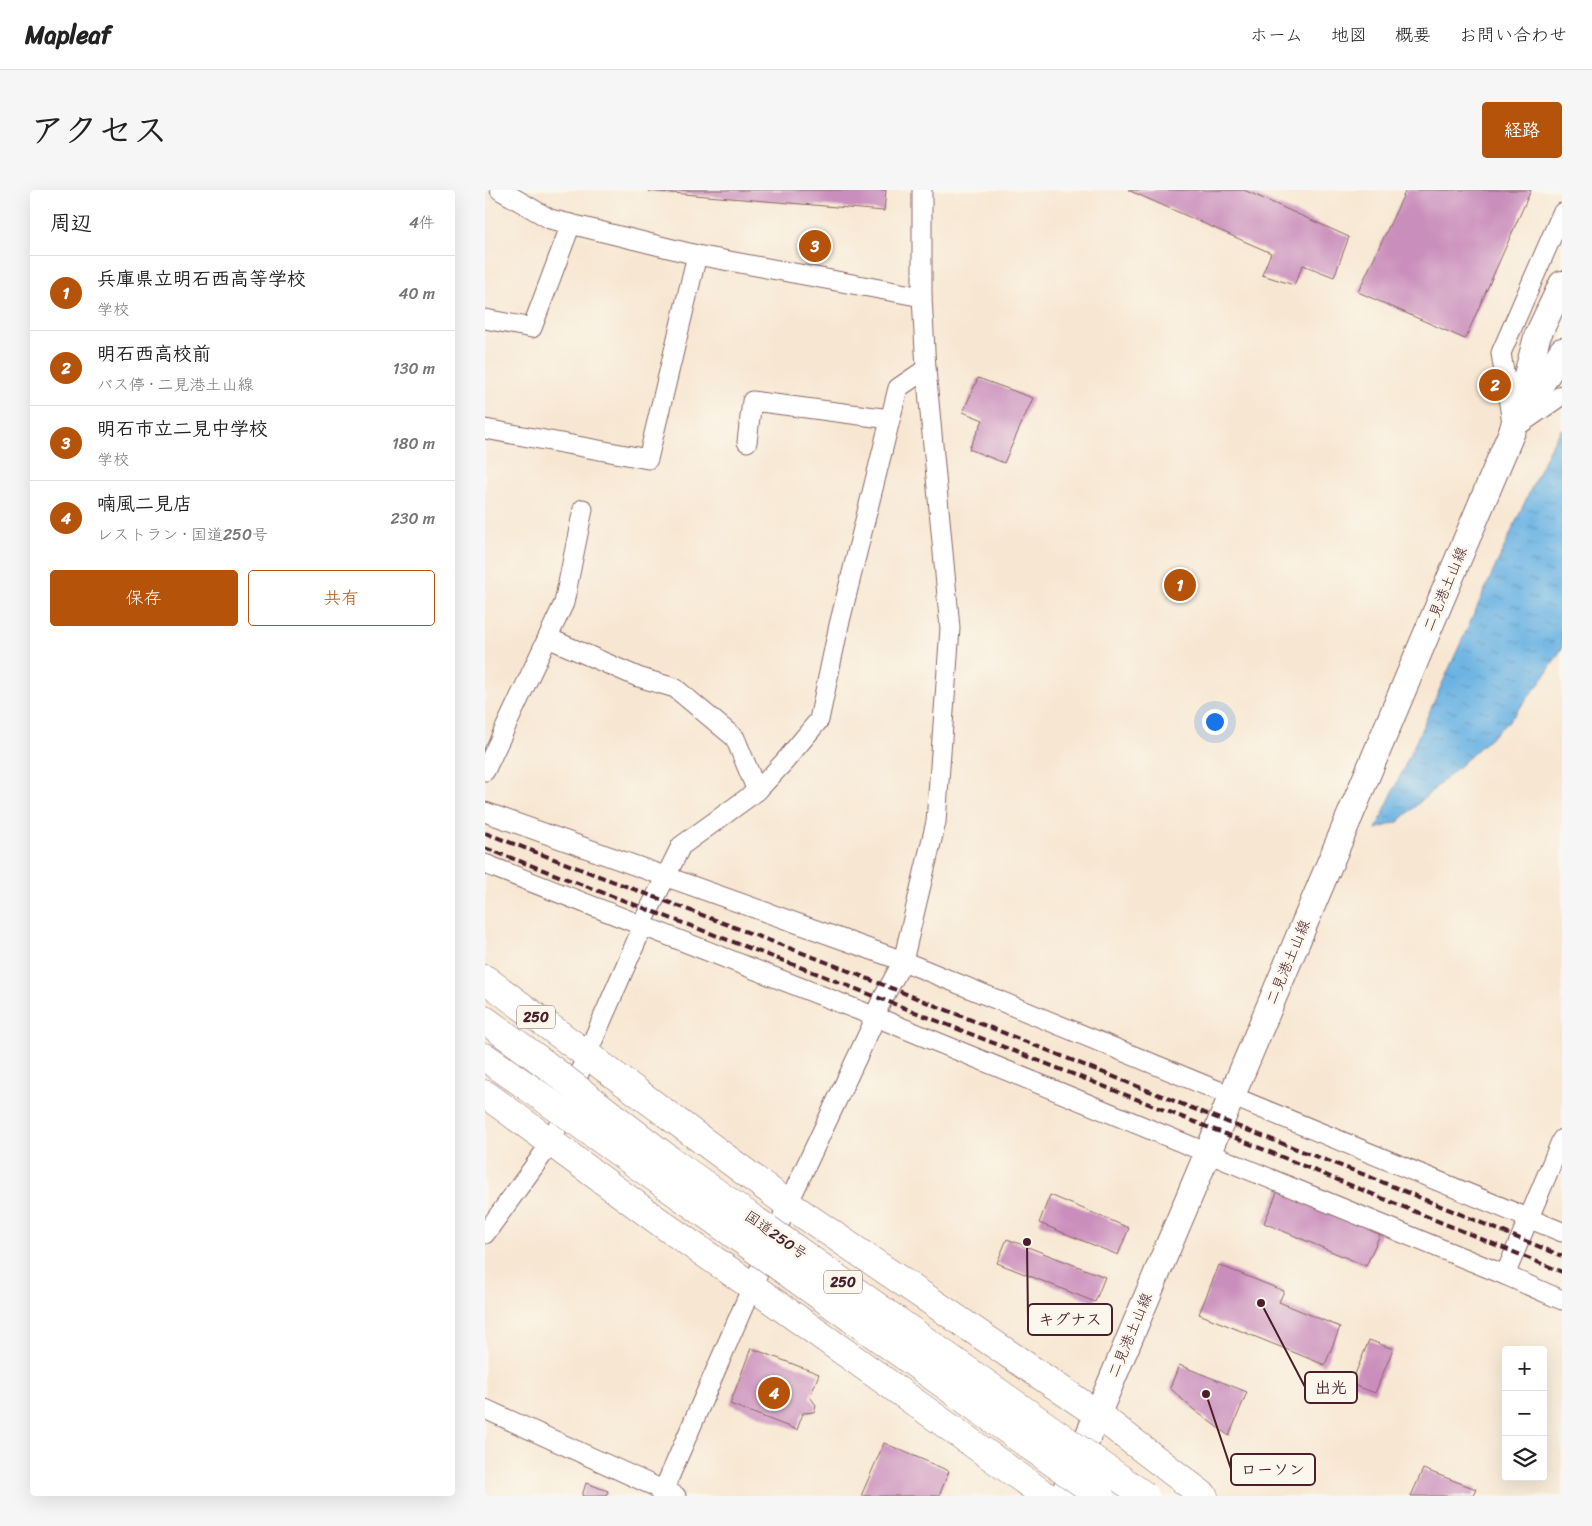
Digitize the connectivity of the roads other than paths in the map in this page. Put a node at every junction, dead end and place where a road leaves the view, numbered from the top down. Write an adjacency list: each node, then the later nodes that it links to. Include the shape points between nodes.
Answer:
1 (500, 190): 4 (street, via 550,219)
2 (922, 190): 7 (street)
3 (1562, 213): 14 (street, via 1501,353)
4 (571, 224): 5 (street); 8 (street, via 532,328)
5 (697, 255): 7 (street); 13 (street, via 648,459)
6 (1562, 284): 14 (main road, 二見港土山線, via 1537,337)
7 (922, 297): 10 (street)
8 (485, 319)
9 (1562, 351): 14 (main road, 二見港土山線)
10 (926, 369): 12 (street, via 898,388); 24 (street, via 949,628 936,822)
11 (1562, 395): 14 (street)
12 (890, 419): 15 (street, via 752,400); 19 (street, via 819,720)
13 (485, 429)
14 (1513, 429): 31 (main road, 二見港土山線)
15 (747, 442)
16 (583, 509): 17 (street, via 564,603)
17 (548, 638): 18 (street); 19 (street, via 639,677 675,688 735,738)
18 (485, 771)
19 (757, 791): 22 (street, via 681,846)
20 (485, 812): 22 (street)
21 (485, 864): 23 (street)
22 (666, 877): 23 (street); 24 (street)
23 (643, 926): 26 (street); 28 (street)
24 (903, 961): 26 (street); 31 (street)
25 (485, 980): 28 (highway, 250)
26 (875, 1017): 34 (street); 35 (street)
27 (485, 1020): 48 (highway, 国道250号 / 250, bridge, via 670,1160)
28 (587, 1054): 33 (street); 35 (highway, 250)
29 (485, 1057): 47 (highway, 国道250号 / 250, bridge)
30 (485, 1094): 33 (highway)
31 (1231, 1095): 34 (main road, 二見港土山線); 36 (street)
32 (1562, 1139): 36 (street)
33 (551, 1142): 38 (street); 40 (highway)
34 (1208, 1154): 39 (street); 43 (main road, 二見港土山線)
35 (788, 1204): 40 (street); 43 (highway, 250)
36 (1528, 1218): 37 (street); 39 (street)
37 (1562, 1232)
38 (485, 1234)
39 (1505, 1275): 41 (street)
40 (753, 1287): 44 (street); 45 (highway)
41 (1562, 1300)
42 (485, 1409): 44 (street)
43 (1097, 1414): 46 (main road, 二見港土山線); 49 (highway, 250)
44 (667, 1494)
45 (1047, 1496)
46 (1063, 1496)
47 (1099, 1496)
48 (1145, 1496)
49 (1204, 1496)

